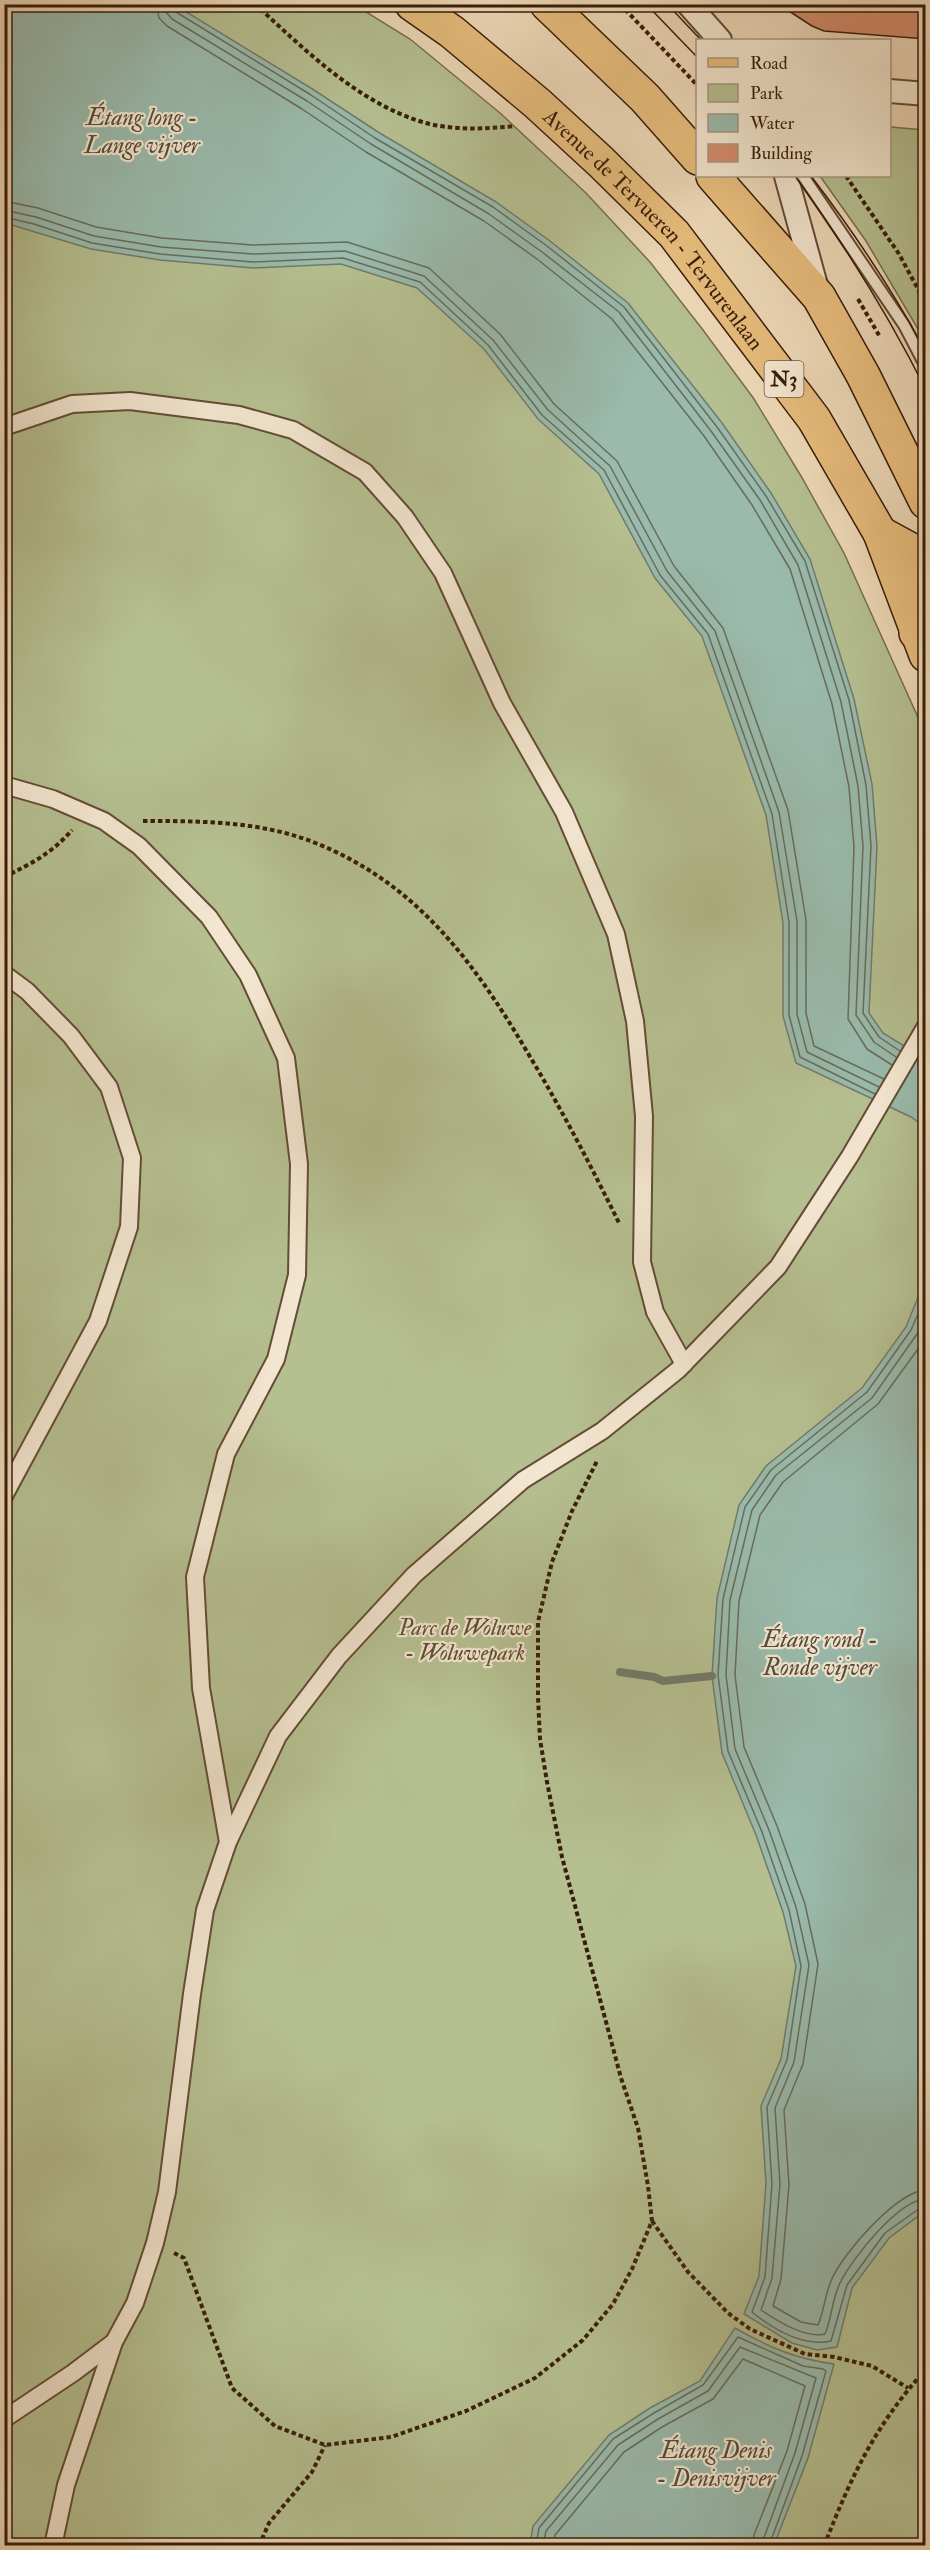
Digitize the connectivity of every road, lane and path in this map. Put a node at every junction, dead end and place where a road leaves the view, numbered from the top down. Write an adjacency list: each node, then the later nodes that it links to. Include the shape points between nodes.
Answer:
1 (255, 4): 10 (path, via 337,76 375,101 419,121 449,127)
2 (412, 4): 21 (main road, Avenue de Tervueren - Tervurenlaan / N3, via 538,104 674,234 814,419)
3 (548, 4): 11 (main road, via 645,98)
4 (620, 4): 7 (path)
5 (688, 4): 6 (street)
6 (719, 39)
7 (696, 84)
8 (891, 91): 9 (street)
9 (926, 94)
10 (517, 126)
11 (696, 156)
12 (714, 177): 16 (main road)
13 (786, 177): 16 (street)
14 (804, 177): 18 (lane, via 904,325)
15 (847, 177): 17 (path)
16 (819, 297): 20 (main road)
17 (926, 304)
18 (926, 366)
19 (4, 427): 31 (street, via 72,404 130,400 239,415 292,430 365,472 405,517 443,573 502,703 564,812 616,934 635,1021 644,1116)
20 (921, 485)
21 (880, 533): 22 (main road); 24 (main road, Avenue de Tervueren - Tervurenlaan / N3)
22 (926, 558)
23 (926, 571): 24 (main road, via 918,596)
24 (921, 644)
25 (4, 785): 26 (street)
26 (86, 813): 27 (street); 28 (path, via 43,858)
27 (104, 821): 31 (path, via 200,822 274,831 314,842 384,879 444,933 493,993 570,1124 628,1242); 35 (street, via 139,846 209,916 248,975 286,1059 299,1164 297,1275 279,1348 226,1455 195,1577 201,1688)
28 (4, 877)
29 (4, 974): 34 (street, via 70,1036 109,1087 132,1158 129,1227 98,1321)
30 (926, 1026): 32 (street, via 850,1156 778,1267)
31 (642, 1262): 32 (street, via 655,1312)
32 (684, 1364): 33 (street)
33 (602, 1431): 35 (street, via 523,1480 414,1575 347,1647 278,1736); 36 (path, via 596,1465 552,1562 538,1622 540,1739 567,1877 638,2128)
34 (4, 1496)
35 (228, 1842): 37 (street, via 205,1910 167,2192)
36 (652, 2221): 40 (path, via 687,2272 750,2329 805,2354 872,2366); 42 (path, via 613,2304 583,2340 535,2378 466,2411 391,2437)
37 (155, 2243): 38 (street, via 135,2303); 42 (path, via 184,2258 232,2388 275,2426)
38 (114, 2342): 41 (street); 43 (street, via 66,2486)
39 (926, 2369): 40 (path)
40 (908, 2388): 45 (path, via 880,2426 853,2475)
41 (4, 2420)
42 (325, 2445): 44 (path, via 312,2472 269,2523)
43 (53, 2546)
44 (259, 2546)
45 (824, 2546)

